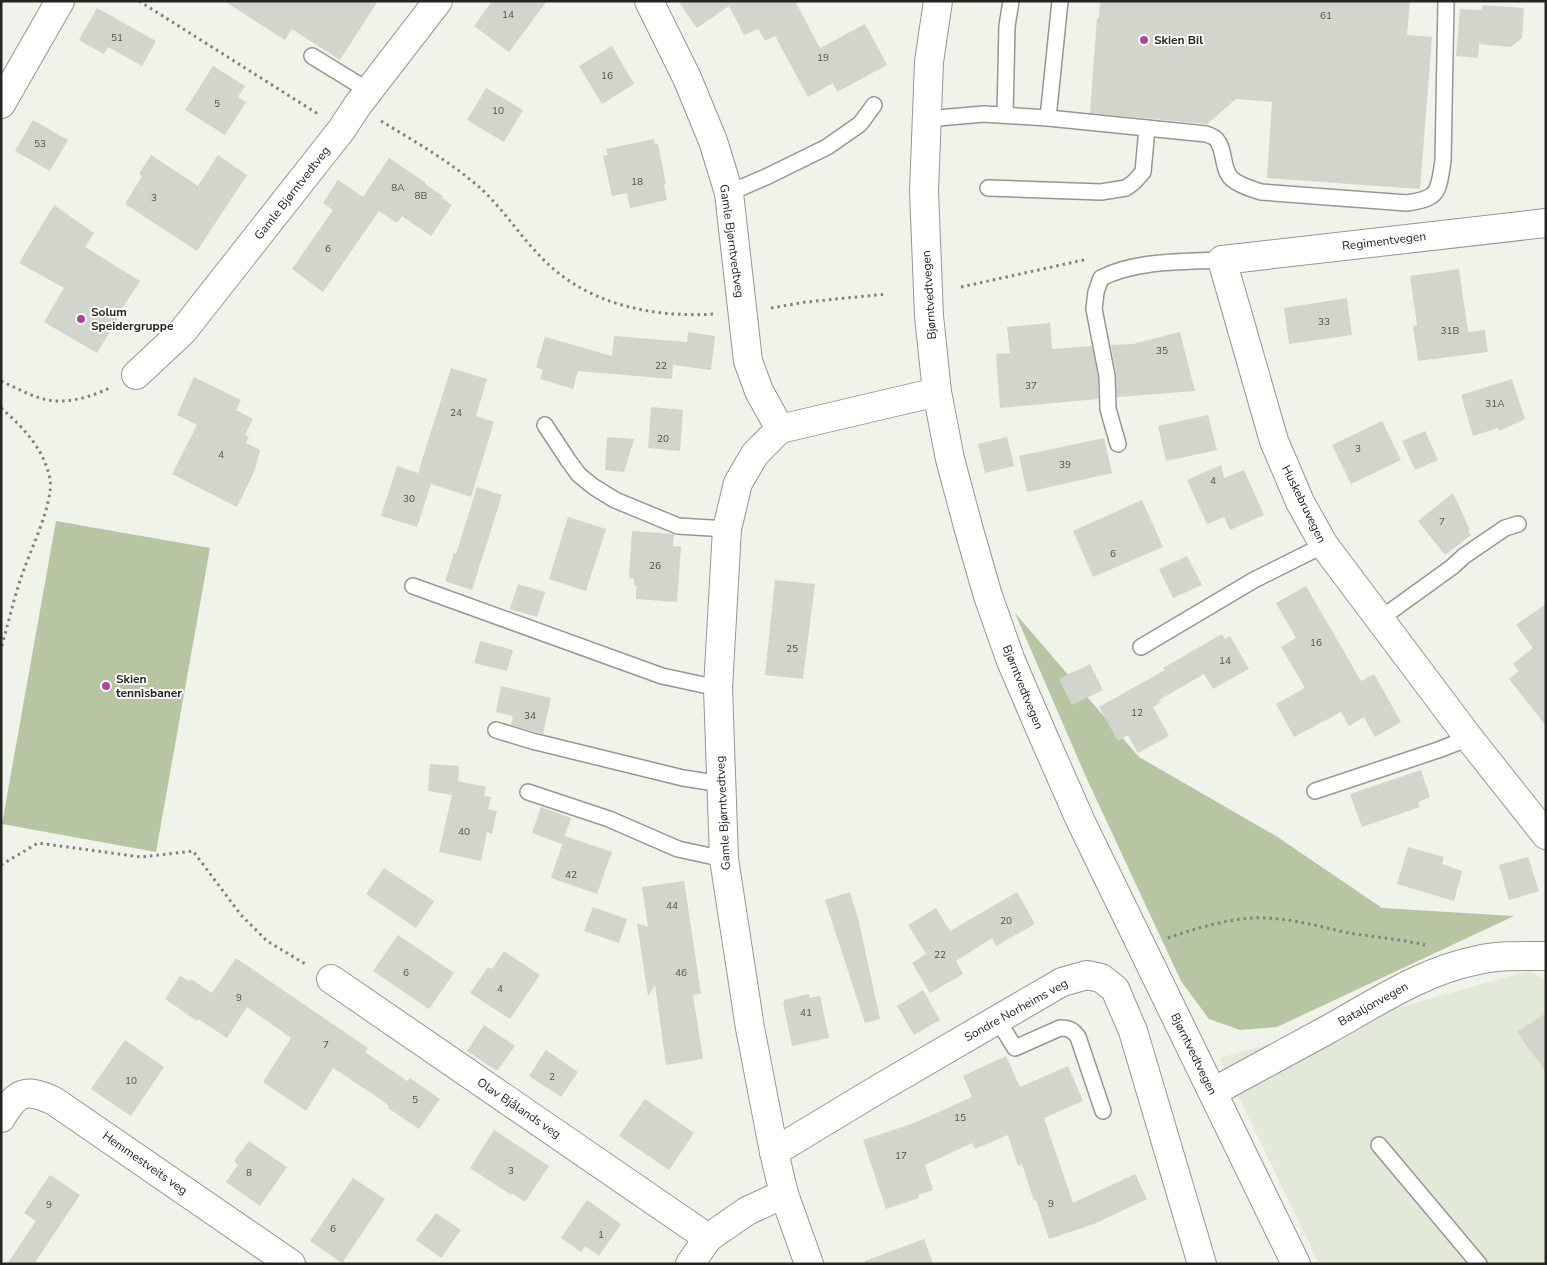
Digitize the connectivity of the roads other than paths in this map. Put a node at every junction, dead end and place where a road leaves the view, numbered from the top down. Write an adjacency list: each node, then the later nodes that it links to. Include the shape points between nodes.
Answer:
1 (60, 1): 12 (street)
2 (438, 1): 11 (street, Gamle Bjørntvedtveg)
3 (649, 1): 19 (street, Gamle Bjørntvedtveg, via 687,78 713,141)
4 (926, 1): 10 (street, Bjørntvedtvegen)
5 (938, 1): 10 (street, Bjørntvedtvegen)
6 (1011, 1): 14 (lane, via 1007,26)
7 (1060, 1): 15 (lane)
8 (1446, 1): 17 (lane, via 1443,161 1439,186 1426,200 1407,203 1261,192 1231,179 1216,139 1206,134)
9 (312, 56): 11 (lane)
10 (929, 62): 16 (street, Bjørntvedtvegen)
11 (363, 99): 22 (street, Gamle Bjørntvedtveg, via 183,331)
12 (1, 104)
13 (874, 105): 19 (lane, via 860,124 827,147)
14 (1005, 115): 15 (lane); 16 (lane)
15 (1048, 118): 17 (lane)
16 (926, 119): 23 (street, Bjørntvedtvegen, via 926,256)
17 (1147, 128): 18 (lane, via 1143,172 1126,188 1101,192)
18 (988, 188)
19 (729, 193): 25 (street, Gamle Bjørntvedtveg, via 748,360 759,391)
20 (1546, 222): 21 (street, Regimentvegen)
21 (1222, 260): 26 (lane, via 1141,266 1101,278 1094,309 1107,376 1108,409); 29 (street, Huskebruvegen, via 1274,441 1300,502)
22 (136, 376)
23 (937, 392): 25 (street); 44 (street, Bjørntvedtvegen, via 969,530 1011,661 1081,822)
24 (545, 425): 28 (lane, via 579,475 615,500 678,526)
25 (780, 429): 28 (street, Gamle Bjørntvedtveg, via 754,454 738,483)
26 (1118, 444)
27 (1518, 524): 31 (lane, via 1505,528 1464,556)
28 (728, 529): 33 (street, Gamle Bjørntvedtveg)
29 (1324, 545): 31 (street, Huskebruvegen); 32 (lane, via 1254,580)
30 (413, 586): 33 (lane, via 662,676)
31 (1380, 619): 35 (street, Huskebruvegen)
32 (1141, 647)
33 (718, 688): 36 (street, Gamle Bjørntvedtveg)
34 (496, 730): 36 (lane, via 683,778)
35 (1469, 738): 38 (lane); 39 (street, Huskebruvegen)
36 (722, 784): 40 (street, Gamle Bjørntvedtveg)
37 (528, 792): 40 (lane, via 609,819 678,849)
38 (1315, 792)
39 (1546, 835)
40 (724, 859): 48 (street, Gamle Bjørntvedtveg, via 750,1028)
41 (1546, 956): 44 (street, Bataljonvegen, via 1479,959 1404,985)
42 (331, 979): 50 (street, Olav Bjålands veg)
43 (998, 1019): 45 (lane, via 1015,1048 1060,1028 1073,1031 1078,1037); 48 (street, Sondre Norheims veg); 54 (street, Sondre Norheims veg, via 1062,982 1087,975 1101,978 1115,989 1133,1031)
44 (1213, 1092): 55 (street, Bjørntvedtvegen)
45 (1103, 1111)
46 (1, 1118): 51 (street, Hemmestveits veg, via 18,1096 39,1094 54,1101)
47 (1379, 1145): 56 (lane)
48 (774, 1152): 49 (street, Gamle Bjørntvedtveg)
49 (784, 1194): 50 (street, via 747,1211); 53 (street, Gamle Bjørntvedtveg)
50 (708, 1238): 52 (street)
51 (291, 1264)
52 (690, 1264)
53 (809, 1264)
54 (1202, 1264)
55 (1296, 1264)
56 (1478, 1264)

